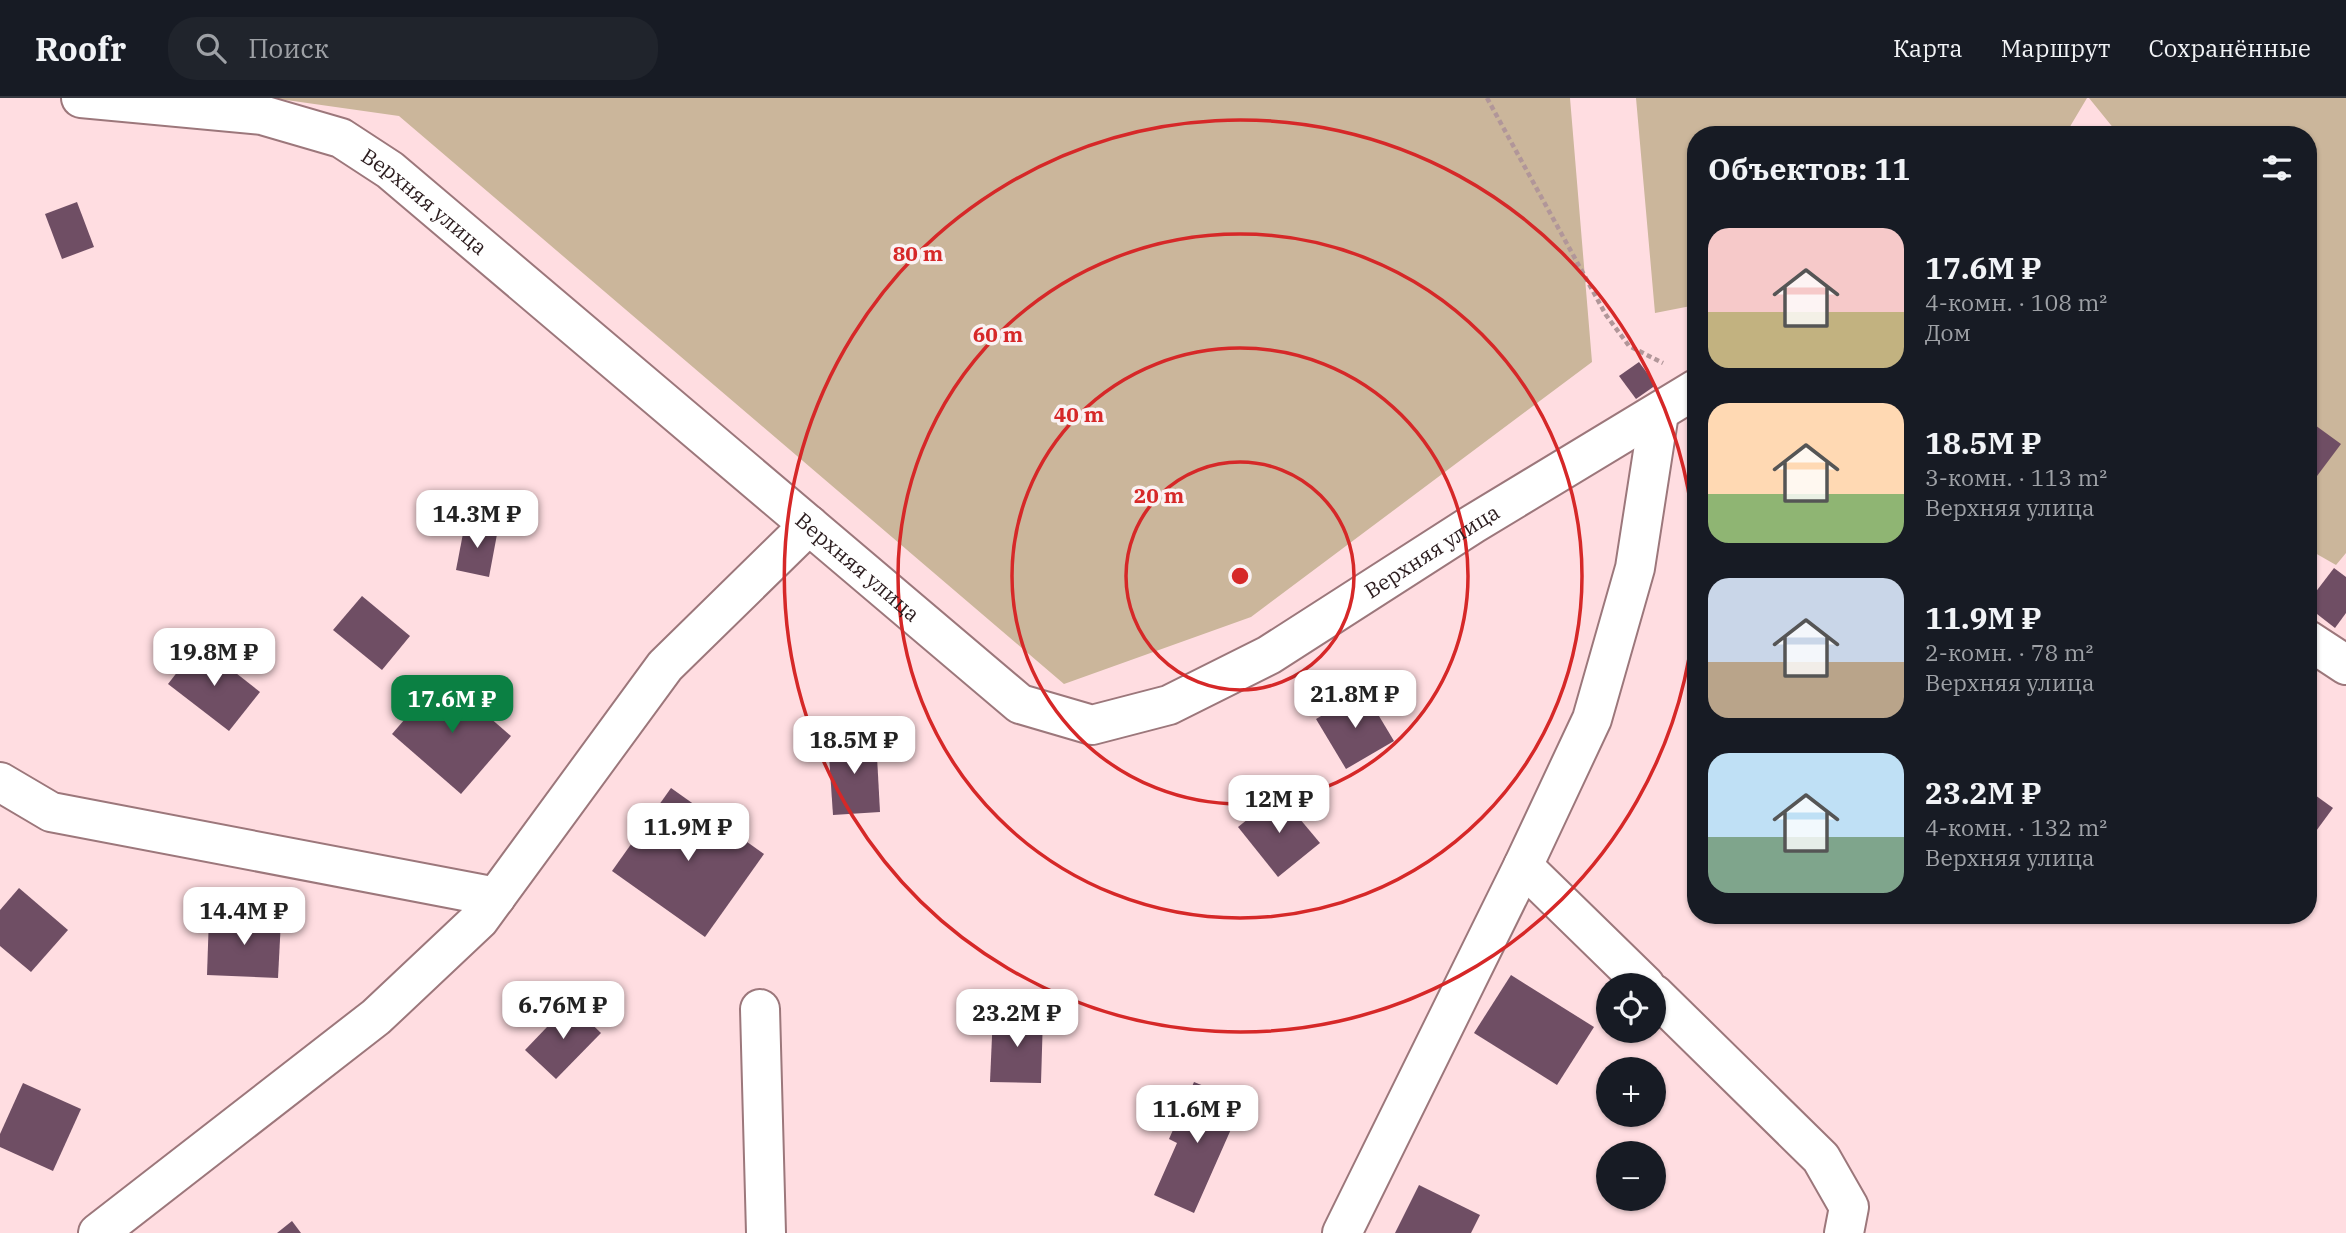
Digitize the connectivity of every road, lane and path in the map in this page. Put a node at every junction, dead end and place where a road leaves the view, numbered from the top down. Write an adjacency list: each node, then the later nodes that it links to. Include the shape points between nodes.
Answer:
1 (81, 98): 5 (street, Верхняя улица, via 262,115 341,138 390,170)
2 (1487, 98): 3 (path, via 1606,315 1629,346)
3 (1683, 378): 4 (street, Верхняя улица)
4 (1658, 412): 5 (street, Верхняя улица, via 1269,655 1169,705 1092,725 1020,704); 9 (street, via 1635,568 1592,719)
5 (809, 525): 10 (street, via 665,666)
6 (2317, 646): 7 (street)
7 (2346, 665)
8 (0, 782): 10 (street, via 51,811)
9 (1523, 866): 11 (street); 16 (street)
10 (496, 897): 14 (street, via 479,920 376,1017)
11 (1633, 973)
12 (1666, 1006): 17 (street, via 1821,1158 1849,1207)
13 (760, 1009): 15 (street)
14 (98, 1233)
15 (766, 1233)
16 (1342, 1233)
17 (1844, 1233)

